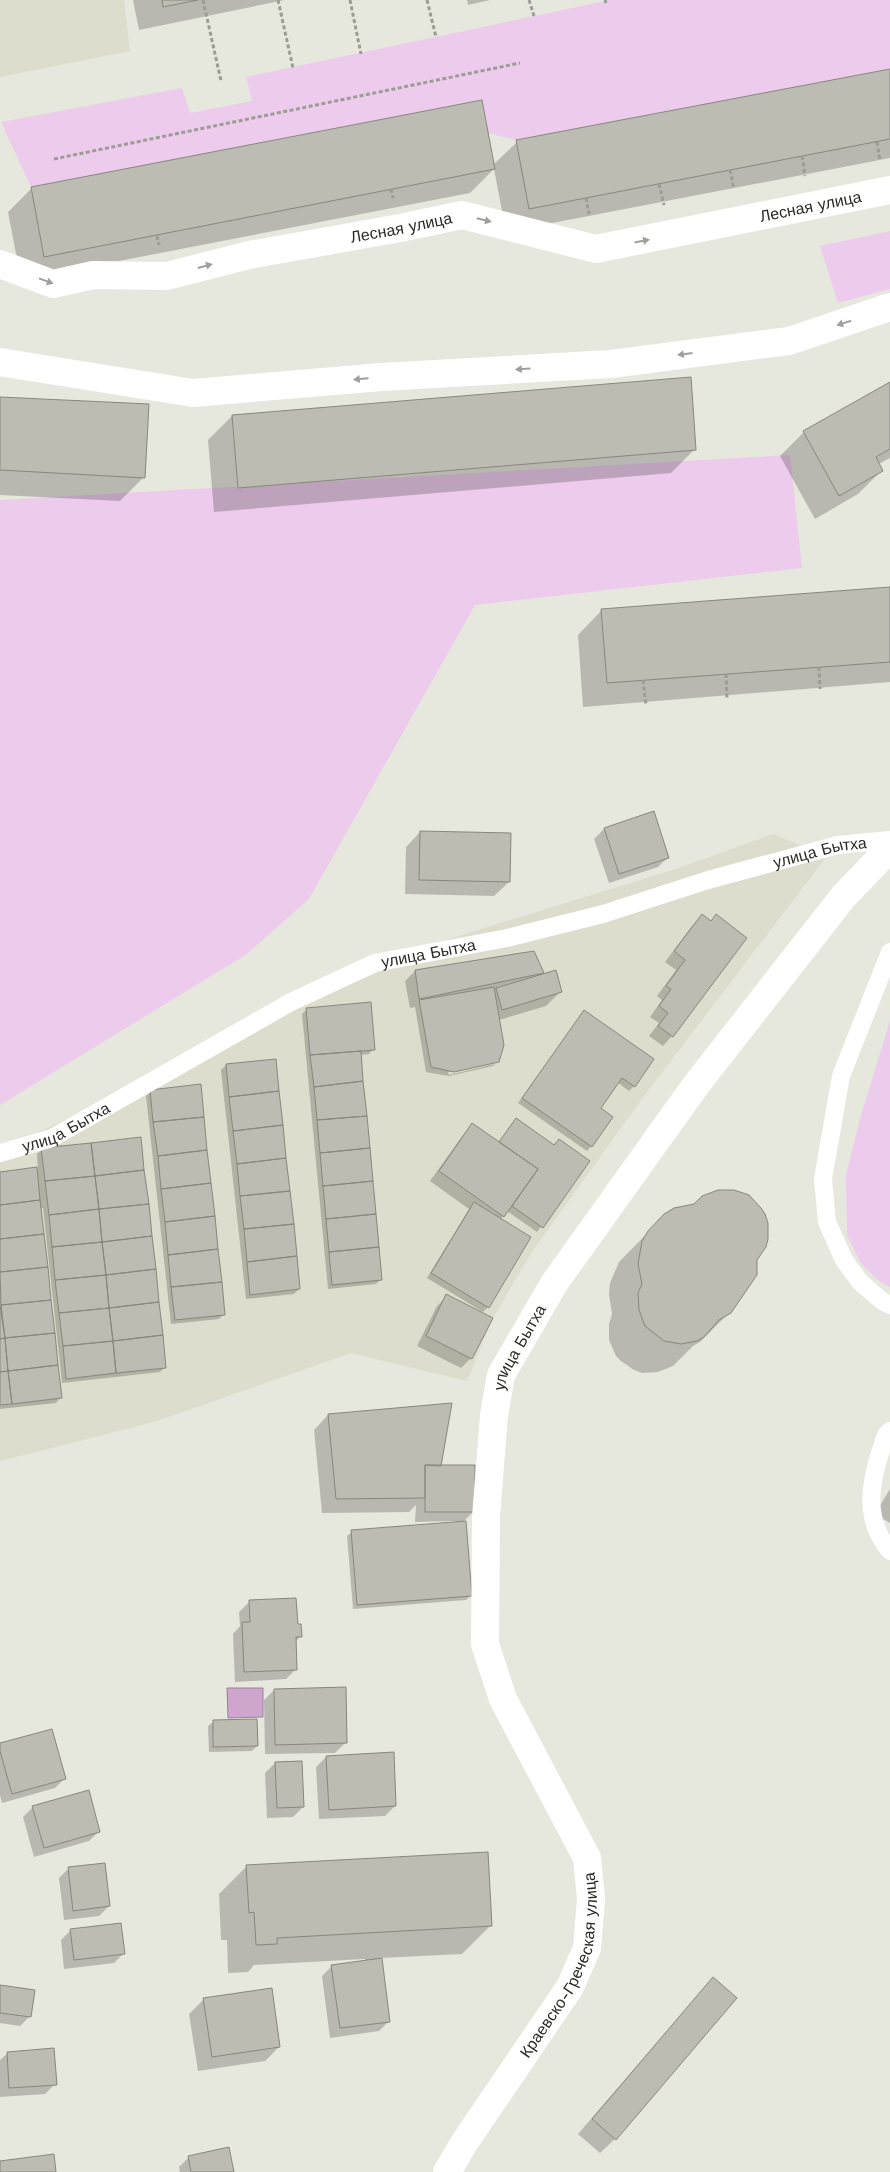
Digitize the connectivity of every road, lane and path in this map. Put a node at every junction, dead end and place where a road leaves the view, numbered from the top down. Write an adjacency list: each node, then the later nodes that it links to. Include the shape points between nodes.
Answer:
1 (203, 0): 11 (path)
2 (278, 0): 10 (path)
3 (350, 0): 8 (path)
4 (427, 0): 7 (path)
5 (529, 0): 6 (path)
6 (534, 16)
7 (436, 38)
8 (361, 54)
9 (520, 63): 12 (path)
10 (293, 68)
11 (221, 81)
12 (54, 159)
13 (890, 190): 14 (street, Лесная улица, one-way to 13, via 53,284 93,275 167,276 250,255 462,215 596,249)
14 (0, 264)
15 (890, 307): 16 (street, one-way to 16, via 789,341 611,364 381,377 193,393)
16 (0, 362)
17 (820, 667): 20 (path)
18 (726, 674): 21 (path)
19 (643, 680): 22 (path)
20 (820, 689)
21 (727, 698)
22 (646, 705)
23 (890, 840): 26 (lane, улица Бытха, via 838,845 708,880 602,914 507,938 375,962 291,1002 52,1138)
24 (890, 848): 29 (street, улица Бытха, via 843,897 696,1085 555,1282 501,1375 494,1415)
25 (890, 952): 27 (lane, via 841,1076 824,1179 827,1222 844,1260 860,1282)
26 (0, 1153)
27 (890, 1305)
28 (890, 1431): 30 (lane, via 874,1467 871,1506 879,1538)
29 (486, 1517): 31 (street, Краевско-Греческая улица, via 485,1644 503,1698 588,1858 591,1899 587,1948 570,1987)
30 (890, 1551)
31 (447, 2172)

